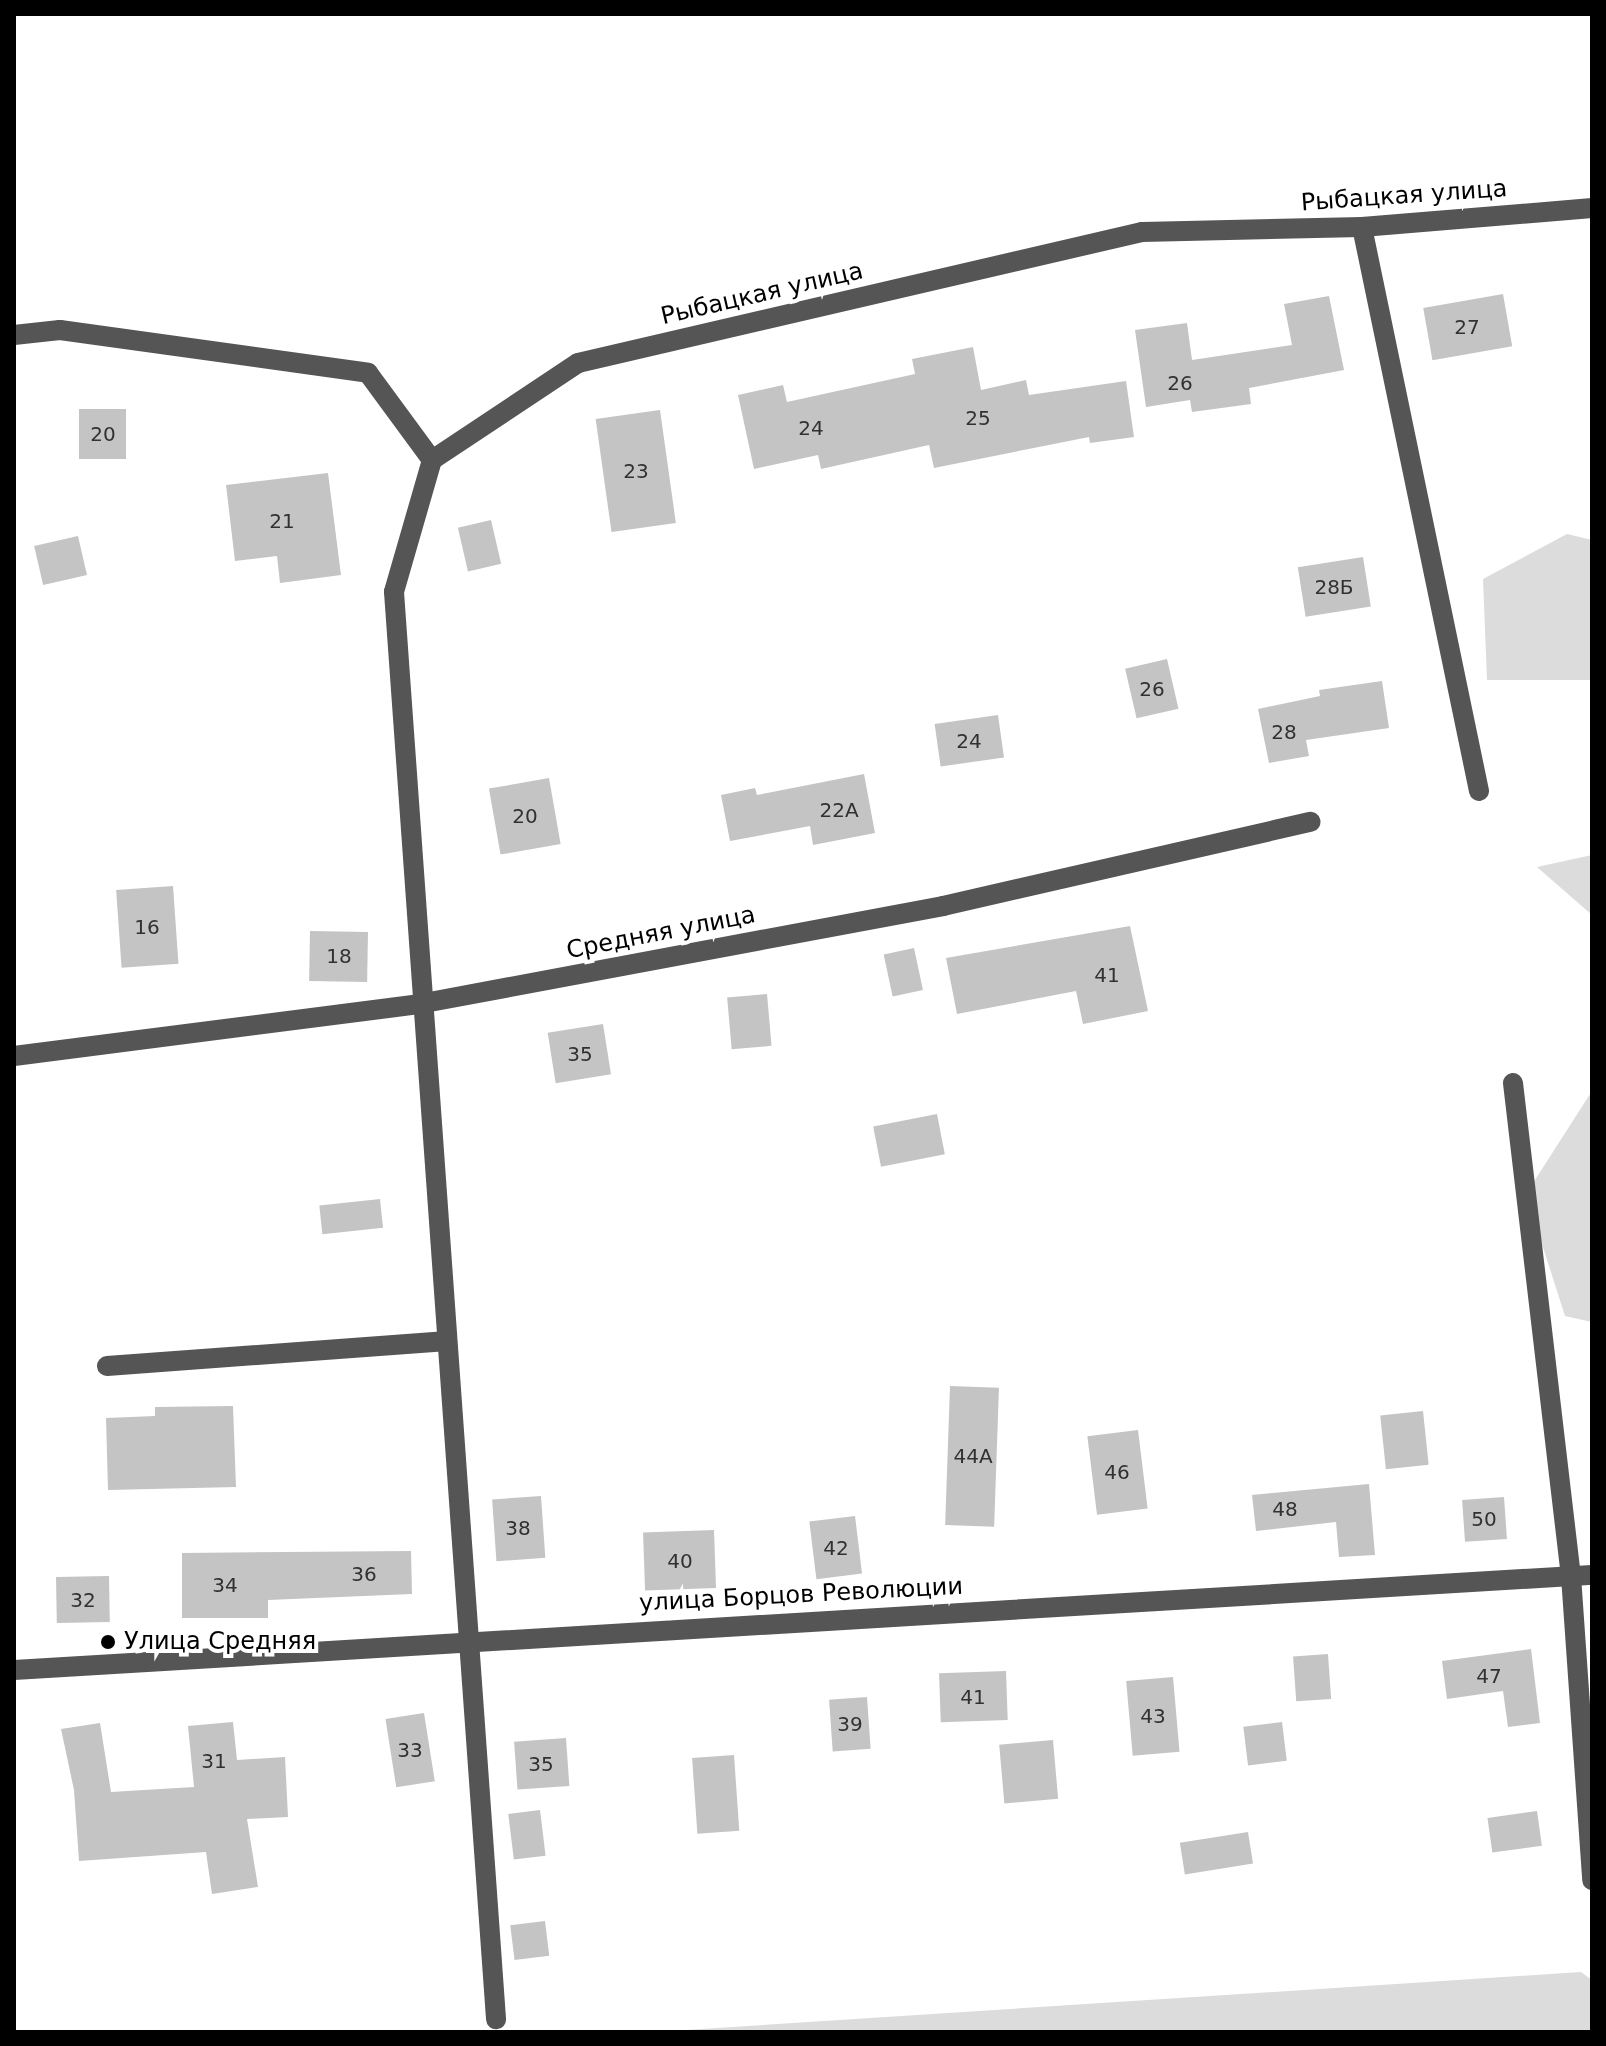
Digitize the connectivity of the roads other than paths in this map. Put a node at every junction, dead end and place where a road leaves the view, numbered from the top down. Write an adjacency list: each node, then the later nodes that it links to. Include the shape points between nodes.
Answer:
1 (1592, 208): 2 (street, Рыбацкая улица)
2 (1362, 227): 4 (street, Рыбацкая улица, via 1142,232 578,363); 5 (street)
3 (14, 335): 4 (street, via 60,330 368,373)
4 (432, 460): 7 (street, via 394,592)
5 (1479, 791)
6 (1311, 822): 7 (street, Средняя улица, via 943,906)
7 (419, 1004): 8 (street, Средняя улица); 10 (street)
8 (14, 1056)
9 (1513, 1083): 13 (street)
10 (444, 1341): 11 (street); 14 (street)
11 (107, 1366)
12 (1592, 1575): 13 (street, улица Борцов Революции)
13 (1571, 1576): 14 (street, улица Борцов Революции); 16 (street)
14 (466, 1640): 15 (street, улица Борцов Революции); 17 (street)
15 (14, 1670)
16 (1592, 1880)
17 (496, 2019)

